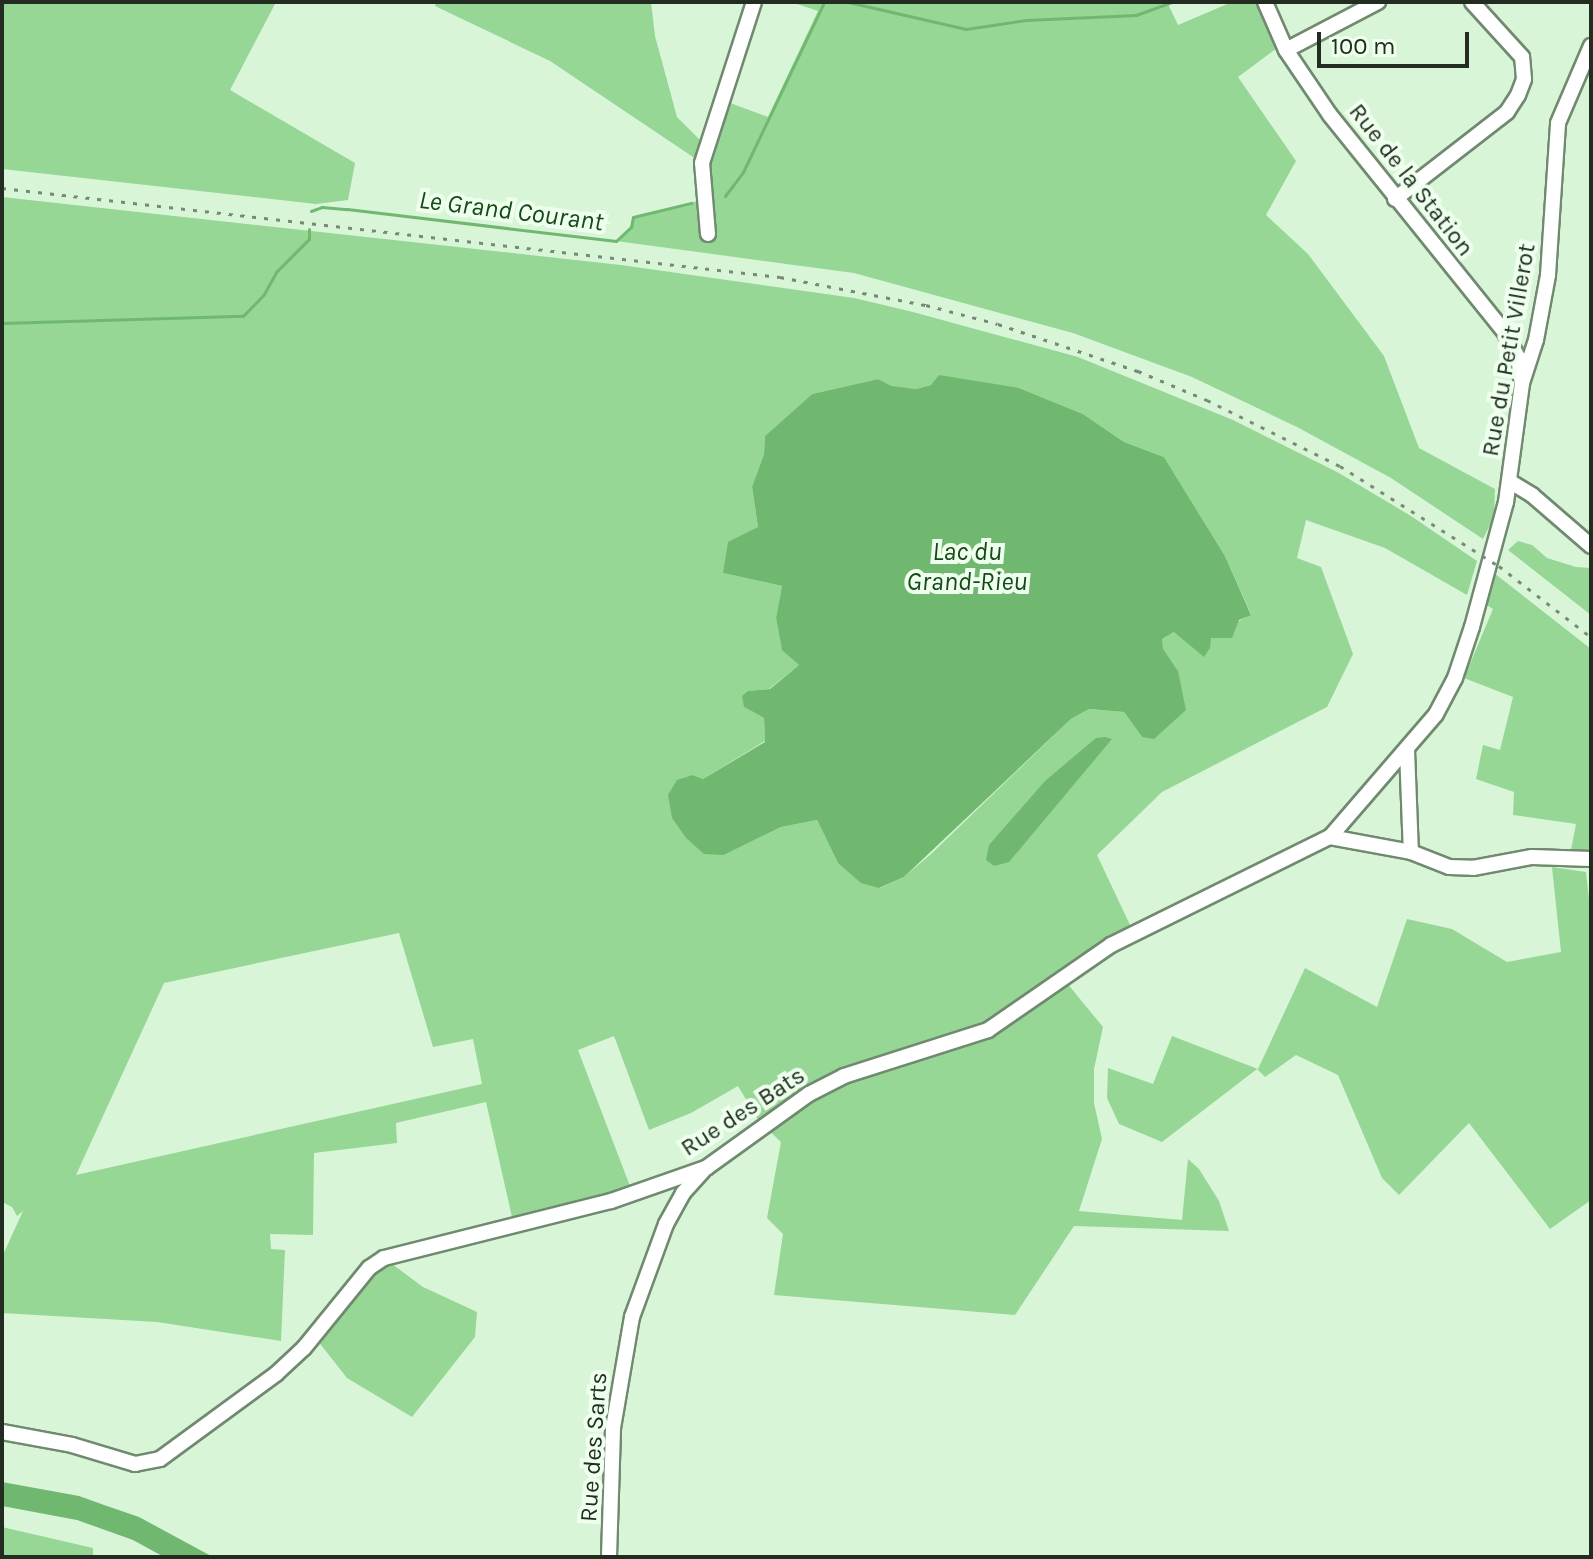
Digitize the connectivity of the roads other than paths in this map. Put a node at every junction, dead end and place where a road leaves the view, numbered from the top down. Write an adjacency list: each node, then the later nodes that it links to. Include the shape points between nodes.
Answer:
1 (754, 2): 8 (street, via 702,163)
2 (1265, 2): 6 (street, Rue de la Station)
3 (1378, 2): 6 (street)
4 (1472, 2): 7 (street, via 1522,57 1524,79 1518,95 1507,112)
5 (1591, 46): 9 (street, Rue du Petit Villerot, via 1558,123 1548,275)
6 (1286, 50): 7 (street, Rue de la Station)
7 (1395, 199): 9 (street, Rue de la Station, via 1505,333 1518,357)
8 (708, 234)
9 (1522, 383): 10 (street, Rue du Petit Villerot)
10 (1509, 481): 11 (street); 12 (street, Rue du Petit Villerot, via 1455,678 1436,714)
11 (1591, 546)
12 (1407, 750): 13 (street, Rue des Bats); 14 (street)
13 (1330, 837): 14 (street); 16 (street, Rue des Bats, via 1111,945 988,1030 878,1062 832,1082)
14 (1411, 852): 15 (street, via 1449,867 1473,868 1541,856)
15 (1591, 859)
16 (706, 1168): 17 (street, Rue des Bats, via 611,1201 384,1258 369,1268 276,1374 160,1459 135,1464); 18 (street, Rue des Sarts, via 683,1193 666,1224 632,1317 613,1428)
17 (2, 1432)
18 (609, 1557)

